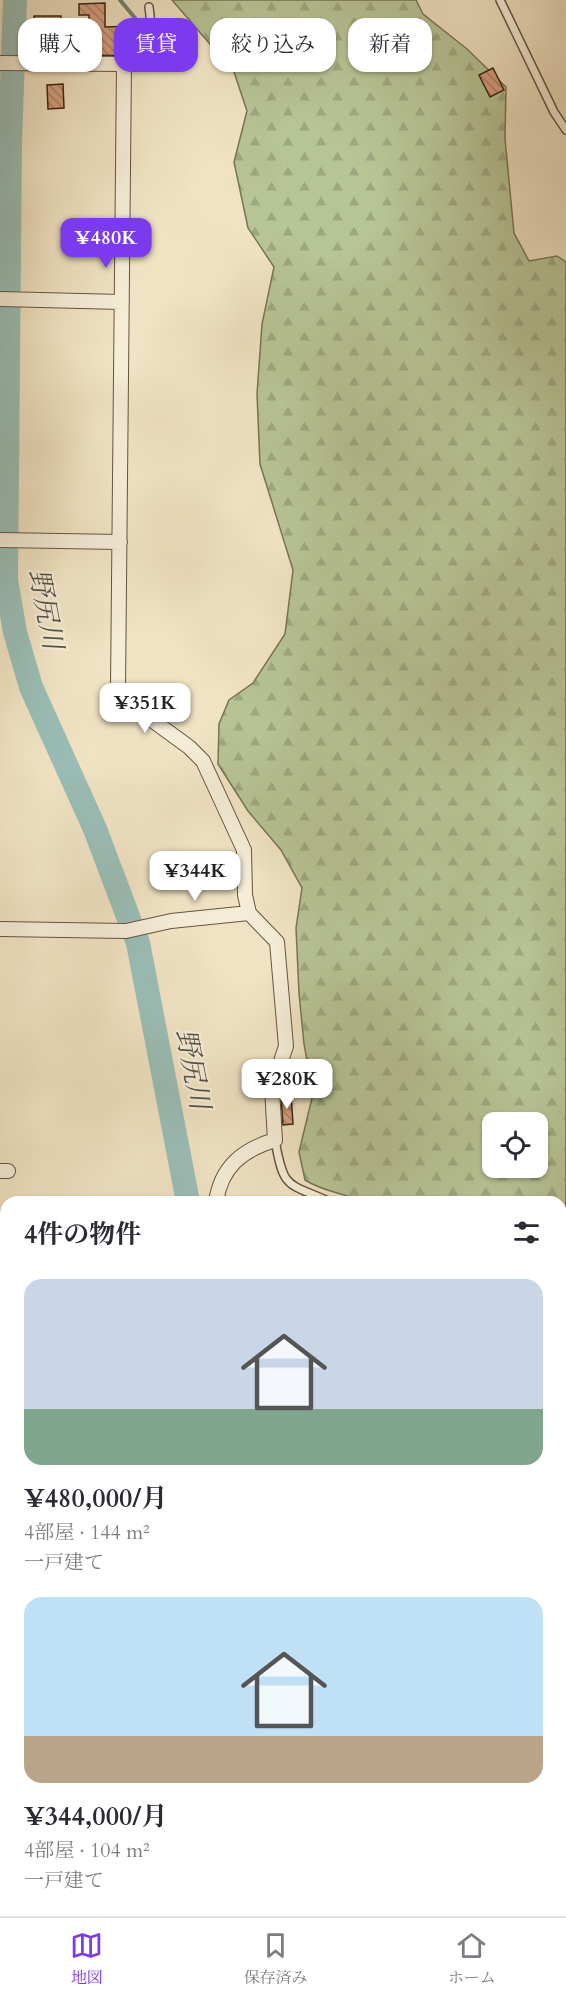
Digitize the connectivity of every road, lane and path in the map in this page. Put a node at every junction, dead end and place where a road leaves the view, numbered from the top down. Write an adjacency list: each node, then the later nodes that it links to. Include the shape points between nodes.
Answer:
1 (501, 1): 7 (lane)
2 (149, 7): 3 (lane)
3 (149, 18)
4 (2, 63): 5 (street)
5 (114, 64)
6 (124, 72): 9 (street)
7 (566, 130)
8 (0, 299): 9 (street)
9 (122, 302): 11 (street)
10 (0, 540): 11 (street)
11 (120, 542): 12 (street, via 119,695 203,761 244,850)
12 (249, 913): 13 (street, via 171,921 126,931); 14 (street, via 270,932 279,952 286,1046 272,1089)
13 (0, 929)
14 (275, 1140): 15 (street, via 234,1160); 16 (lane, via 281,1170 289,1184)
15 (217, 1196)
16 (316, 1196)

